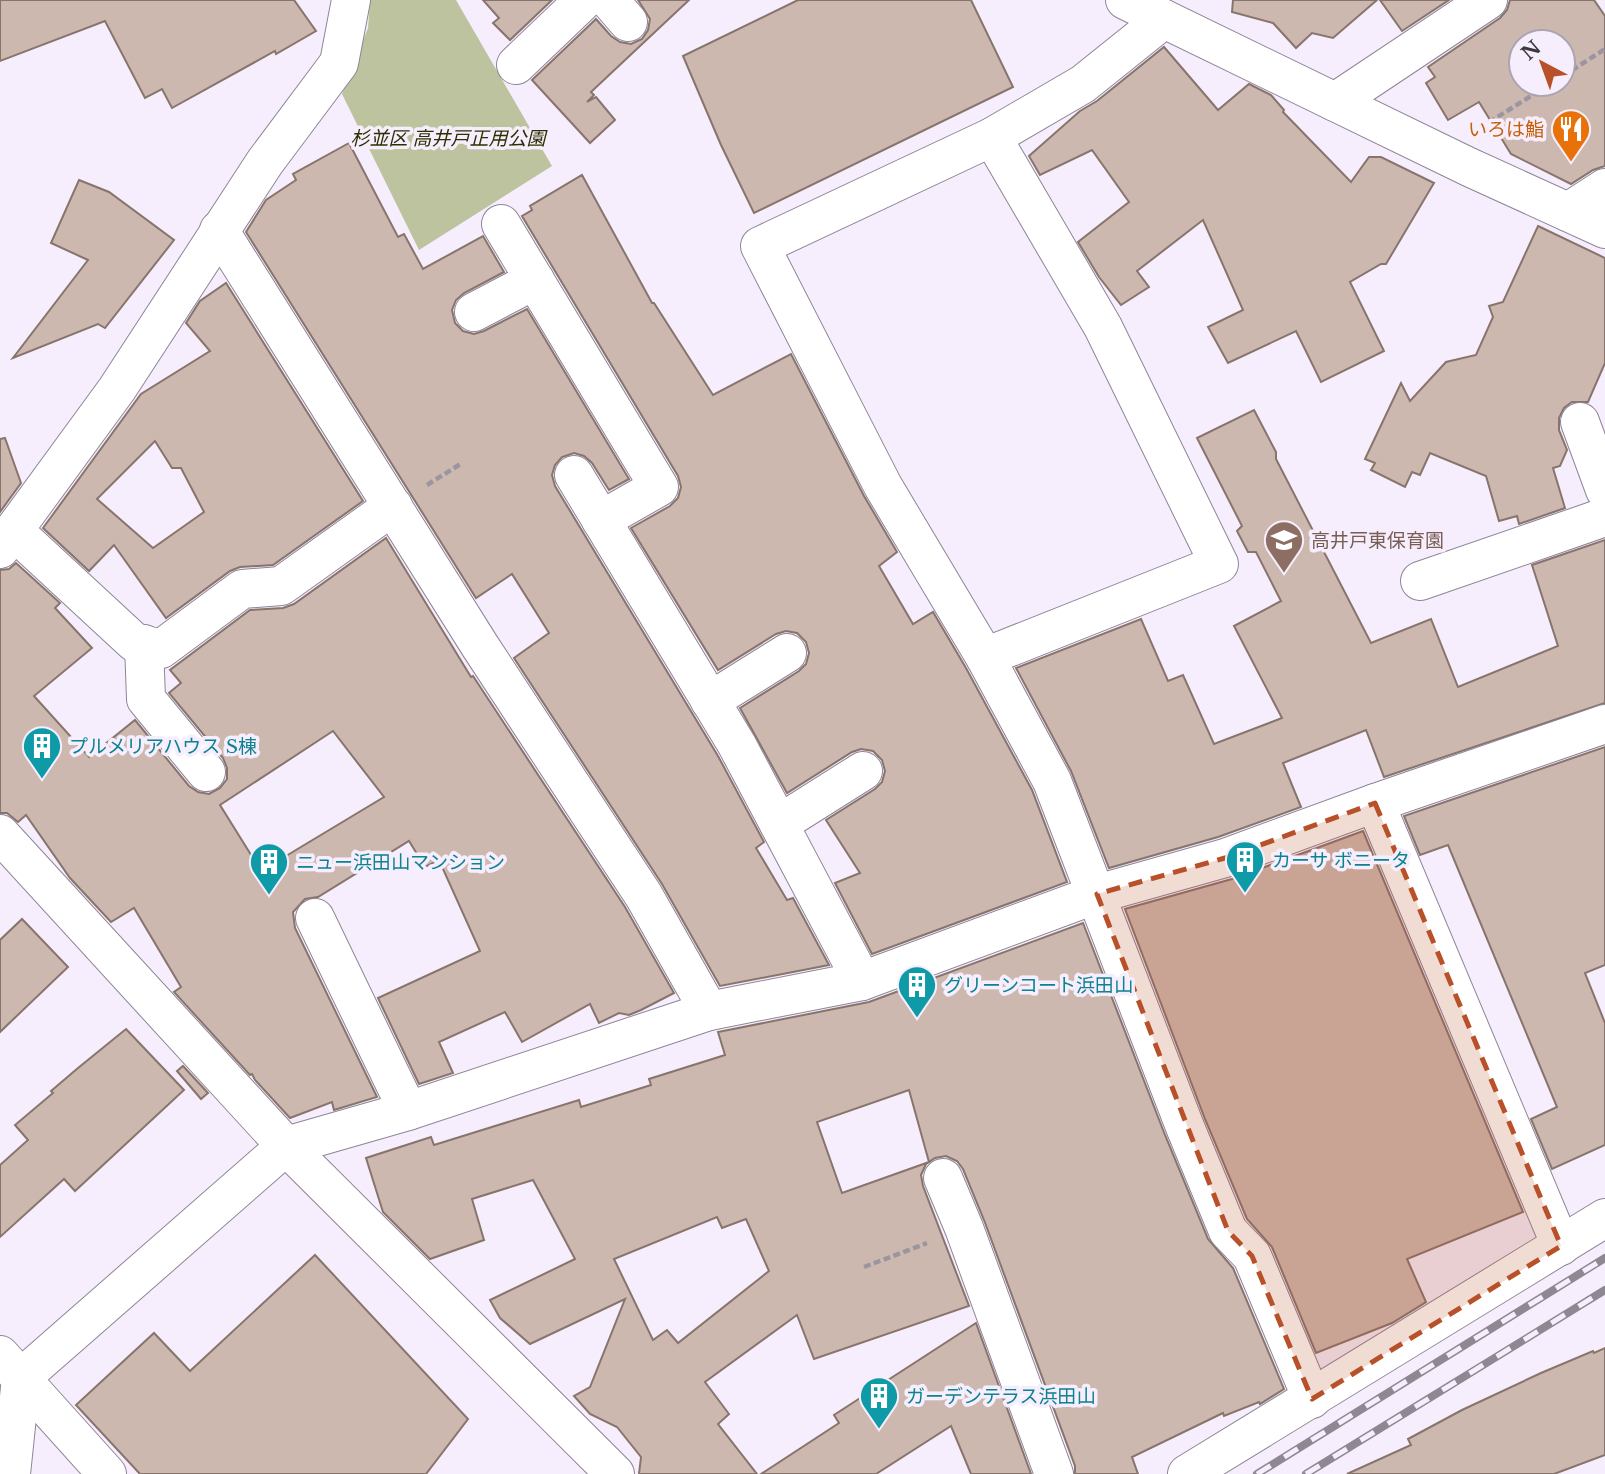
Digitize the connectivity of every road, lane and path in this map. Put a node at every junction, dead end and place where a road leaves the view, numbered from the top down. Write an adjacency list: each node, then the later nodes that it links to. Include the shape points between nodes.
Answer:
1 (351, 0): 17 (street, via 339,63)
2 (584, 0): 7 (street)
3 (1125, 0): 5 (street)
4 (1488, 0): 10 (street)
5 (1164, 19): 10 (street); 11 (street, via 1083,84)
6 (1605, 49): 8 (path)
7 (516, 65)
8 (1577, 67)
9 (1528, 98): 12 (path)
10 (1335, 102): 12 (street)
11 (992, 136): 30 (street, via 760,246 883,486); 30 (street, via 1103,327 1219,564)
12 (1441, 153): 14 (street)
13 (1605, 188): 14 (street)
14 (1567, 212): 16 (street)
15 (501, 224): 18 (street)
16 (1605, 229)
17 (219, 230): 23 (street); 26 (street, via 117,389)
18 (535, 280): 19 (street); 25 (street, via 659,487)
19 (474, 312)
20 (1580, 422): 22 (street)
21 (574, 475): 25 (street)
22 (1605, 490)
23 (393, 506): 28 (street, via 281,586 242,589 161,649); 41 (street, via 644,896)
24 (1605, 517): 27 (street)
25 (601, 520): 31 (street)
26 (7, 540): 28 (street, via 134,642)
27 (1420, 581)
28 (144, 644): 34 (street, via 146,699)
29 (787, 653): 31 (street)
30 (985, 657): 38 (street, via 1052,781)
31 (710, 701): 36 (street)
32 (1601, 736): 35 (street)
33 (863, 771): 36 (street)
34 (206, 772)
35 (1375, 803): 38 (street, via 1225,858); 47 (street)
36 (779, 824): 40 (street)
37 (0, 834): 43 (street)
38 (1097, 894): 40 (street); 50 (street, via 1228,1231 1251,1256)
39 (315, 918): 42 (street)
40 (862, 981): 41 (street)
41 (709, 1011): 42 (street)
42 (408, 1111): 43 (street)
43 (286, 1146): 49 (street); 51 (street)
44 (943, 1178): 46 (street)
45 (1605, 1218): 47 (street)
46 (964, 1228): 48 (path); 54 (street)
47 (1561, 1246): 50 (street)
48 (864, 1267)
49 (11, 1366): 52 (street); 53 (street)
50 (1312, 1399): 55 (street)
51 (594, 1466)
52 (11, 1474)
53 (107, 1474)
54 (1054, 1474)
55 (1187, 1474)

